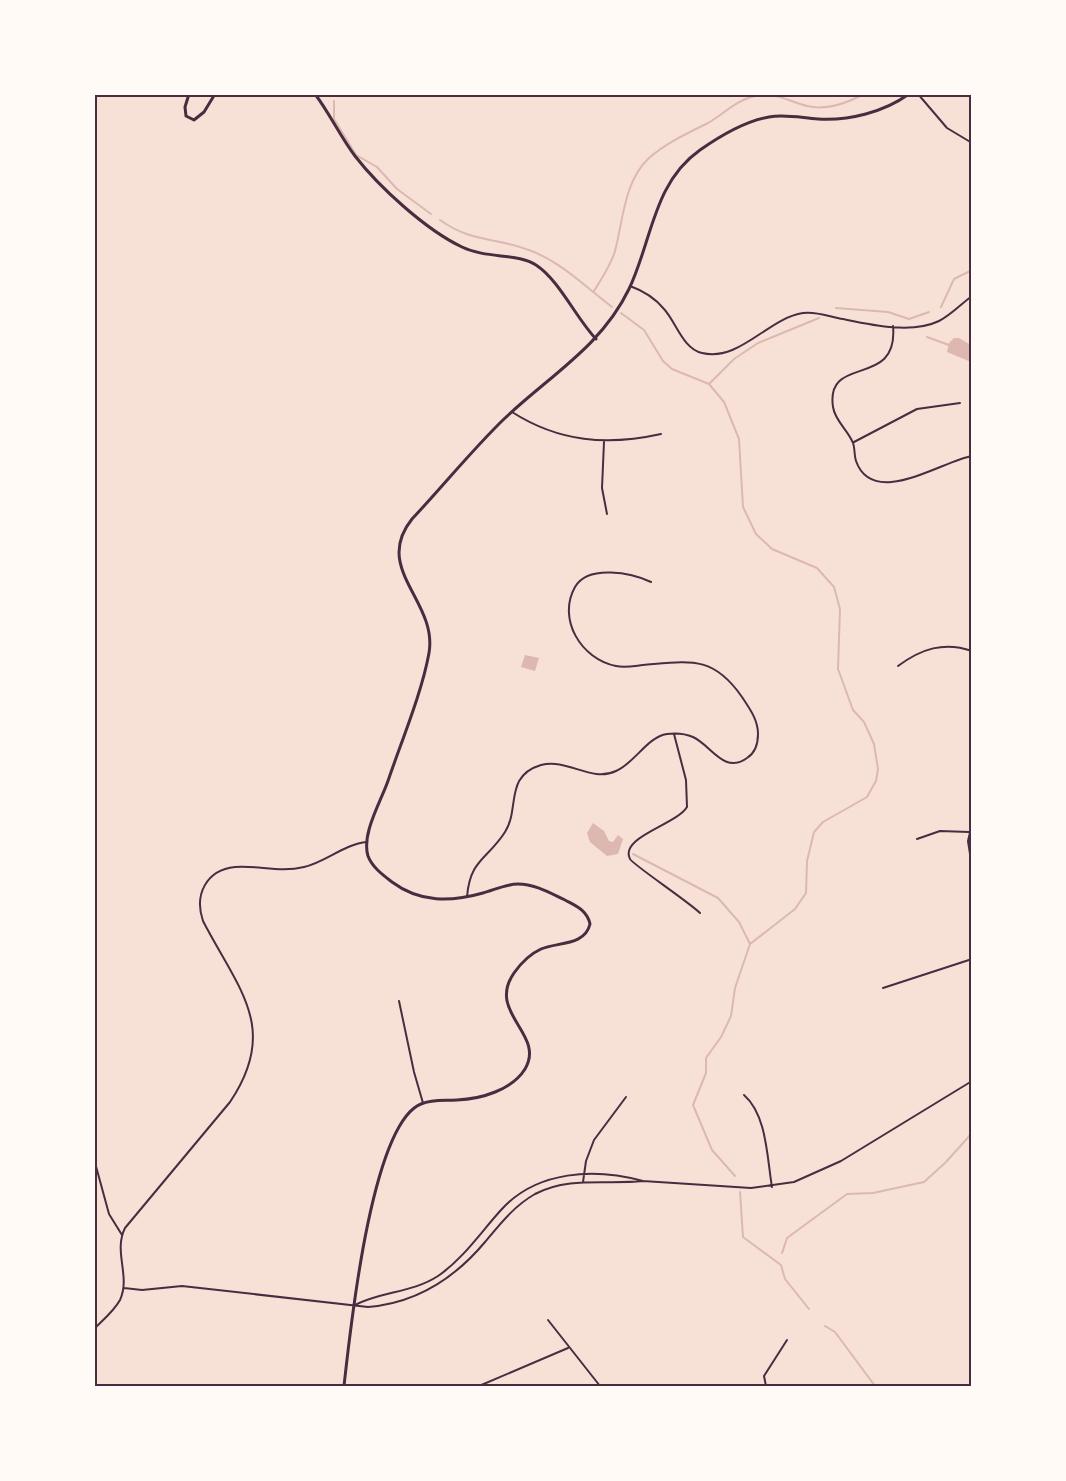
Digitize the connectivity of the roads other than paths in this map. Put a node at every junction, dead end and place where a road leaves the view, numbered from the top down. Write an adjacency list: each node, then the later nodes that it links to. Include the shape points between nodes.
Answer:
1 (189, 94): 2 (street, via 186,116 194,120)
2 (215, 94)
3 (315, 94): 10 (street, via 359,161 407,208 472,252 537,265)
4 (909, 94): 7 (street, via 882,109 844,118 768,117 742,126 700,150 666,187)
5 (918, 94): 6 (street, via 947,128)
6 (972, 143)
7 (630, 286): 9 (street, via 655,300 690,347 700,353 716,354 734,348 802,314); 10 (street)
8 (972, 296): 9 (street, via 932,324)
9 (893, 326): 15 (street, via 893,350 885,360 849,373 835,390 832,406)
10 (596, 339): 12 (street)
11 (960, 403): 15 (street, via 917,409)
12 (512, 412): 14 (street, via 544,429); 25 (street, via 401,535 398,548 402,569 425,615 430,646)
13 (661, 434): 14 (street)
14 (604, 442): 17 (street, via 602,488)
15 (853, 443): 16 (street, via 856,461 863,472 883,482 915,476)
16 (972, 456)
17 (607, 514)
18 (651, 582): 21 (street, via 606,574 584,577 571,595 568,620 573,634 606,663 624,667 691,662 717,668 746,704 758,733 753,753 731,762 718,758 692,736)
19 (972, 651): 20 (street, via 934,647)
20 (898, 666)
21 (674, 734): 27 (street, via 659,736 625,767 608,774 549,764 526,773 513,796 510,823 473,871); 28 (street, via 686,780 687,807 673,821 639,837 628,853 632,863)
22 (972, 824): 23 (street)
23 (969, 832): 24 (street, via 940,831); 26 (street)
24 (917, 839)
25 (367, 842): 27 (street, via 368,856 375,868 406,891 439,900); 41 (street, via 352,844 320,862 297,869 227,868 204,885 199,906 203,921 251,1014 255,1038 251,1059 230,1102)
26 (972, 867)
27 (467, 897): 35 (street, via 515,885 537,887 583,910 589,929 578,939 531,955 508,983 506,1002 529,1047 529,1061 523,1072 508,1085 485,1095)
28 (700, 912)
29 (972, 959): 30 (street)
30 (883, 988)
31 (399, 1001): 35 (street)
32 (972, 1081): 40 (street, via 825,1170)
33 (744, 1095): 40 (street, via 759,1117)
34 (626, 1097): 37 (street, via 594,1140)
35 (423, 1103): 43 (street, via 400,1123 381,1170)
36 (94, 1160): 41 (street, via 109,1214)
37 (584, 1174): 38 (street); 39 (street); 43 (street, via 554,1178 523,1192 437,1276 417,1287)
38 (643, 1181): 39 (street); 40 (street)
39 (583, 1182): 43 (street, via 549,1188 524,1201 461,1269 435,1288 374,1307)
40 (772, 1187)
41 (122, 1234): 42 (street)
42 (124, 1288): 43 (street, via 142,1290 174,1285); 45 (street, via 116,1306)
43 (355, 1305): 48 (street)
44 (548, 1320): 47 (street)
45 (94, 1329)
46 (787, 1340): 51 (street, via 764,1376)
47 (568, 1348): 49 (street); 50 (street)
48 (344, 1386)
49 (479, 1386)
50 (600, 1386)
51 (766, 1386)

